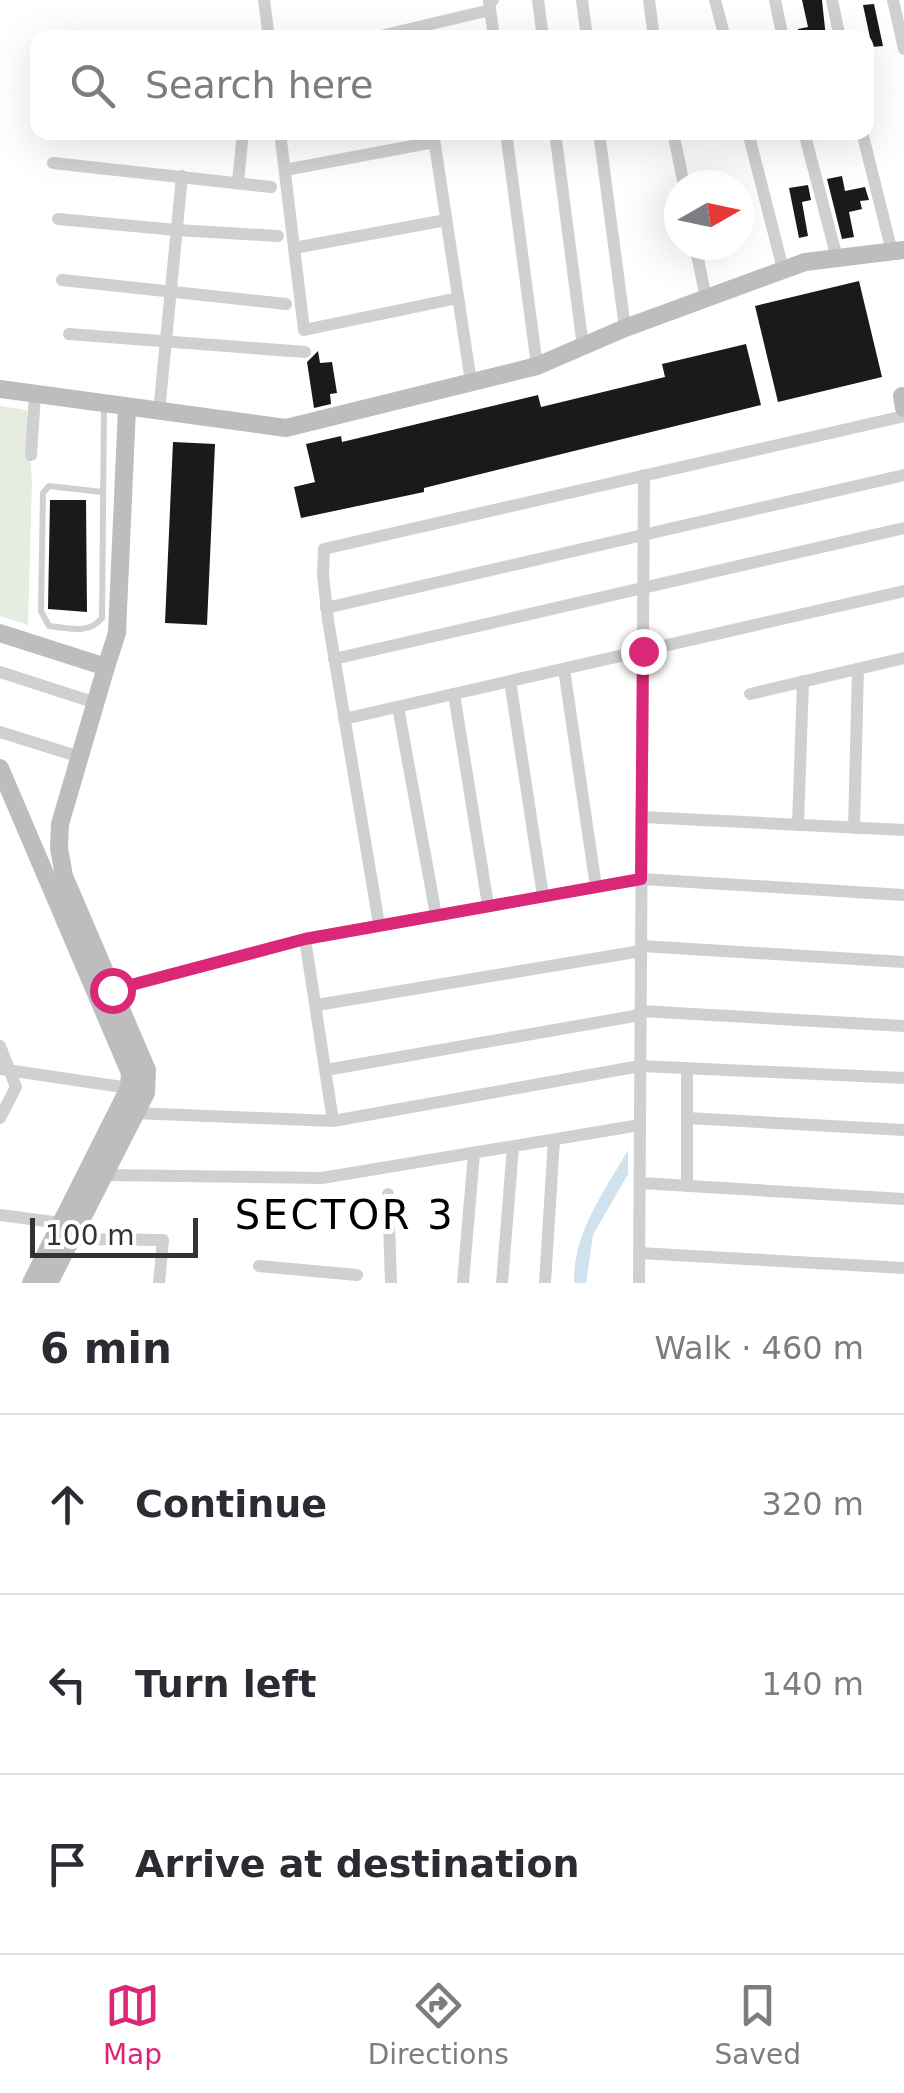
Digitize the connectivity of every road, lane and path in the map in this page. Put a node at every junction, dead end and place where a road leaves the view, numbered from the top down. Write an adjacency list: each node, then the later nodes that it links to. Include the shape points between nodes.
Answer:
1 (264, 0): 10 (street)
2 (538, 0): 13 (street)
3 (582, 0): 14 (street)
4 (648, 0): 15 (street)
5 (715, 0): 16 (street)
6 (775, 0): 17 (street)
7 (832, 0): 18 (street)
8 (894, 0): 19 (street)
9 (492, 5): 11 (street); 12 (street)
10 (268, 30)
11 (423, 30)
12 (494, 30)
13 (542, 30)
14 (586, 30)
15 (653, 30)
16 (722, 30)
17 (781, 30)
18 (838, 30)
19 (904, 48)
20 (242, 140): 35 (street)
21 (281, 140): 32 (street)
22 (420, 140): 32 (street)
23 (434, 140): 38 (street)
24 (507, 140): 56 (street)
25 (556, 140): 54 (street)
26 (599, 140): 51 (street)
27 (675, 140): 33 (street)
28 (750, 140): 45 (street)
29 (806, 140): 43 (street)
30 (864, 140): 42 (street)
31 (52, 163): 34 (street)
32 (284, 170): 41 (street)
33 (681, 170)
34 (182, 176): 35 (street); 39 (street)
35 (238, 182): 36 (street)
36 (270, 187)
37 (58, 219): 39 (street)
38 (446, 220): 41 (street); 48 (street)
39 (176, 230): 40 (street); 47 (street)
40 (278, 236)
41 (294, 248): 48 (street, via 304,330)
42 (898, 251): 43 (main road)
43 (837, 258): 45 (main road)
44 (699, 260): 49 (street)
45 (783, 269): 49 (main road)
46 (62, 280): 47 (street)
47 (172, 292): 50 (street); 53 (street)
48 (458, 298): 57 (street)
49 (706, 298): 51 (main road)
50 (286, 304)
51 (624, 328): 54 (main road)
52 (68, 334): 53 (street)
53 (166, 341): 55 (street); 63 (street)
54 (583, 347): 56 (main road)
55 (305, 352)
56 (537, 366): 57 (main road)
57 (471, 382): 63 (main road, via 286,428)
58 (0, 389): 59 (main road)
59 (34, 396): 60 (main road); 64 (street)
60 (104, 405): 62 (main road); 67 (lane)
61 (903, 406): 65 (street)
62 (127, 408): 63 (main road); 77 (main road, via 117,633)
63 (159, 412)
64 (31, 456)
65 (644, 476): 69 (street); 72 (street, via 324,549)
66 (904, 476): 69 (street)
67 (102, 492): 67 (lane, via 102,618 88,629 48,626 41,610 42,494 49,486)
68 (904, 528): 70 (street)
69 (644, 535): 70 (street); 72 (street)
70 (643, 588): 74 (street); 75 (street)
71 (904, 591): 74 (street)
72 (326, 608): 75 (street)
73 (0, 633): 77 (main road)
74 (643, 651): 78 (street); 91 (street)
75 (334, 658): 87 (street)
76 (904, 658): 79 (street)
77 (106, 668): 85 (main road)
78 (564, 669): 81 (street); 96 (street)
79 (858, 669): 82 (street); 93 (street)
80 (0, 672): 85 (street)
81 (510, 681): 83 (street); 98 (street)
82 (804, 682): 84 (street); 92 (street)
83 (454, 694): 86 (street); 99 (street)
84 (750, 694)
85 (96, 703): 89 (main road)
86 (398, 707): 87 (street); 100 (street)
87 (344, 719): 101 (street)
88 (0, 732): 89 (street)
89 (80, 758): 105 (main road, via 60,824 61,862)
90 (0, 768): 115 (main road, via 130,1074)
91 (642, 816): 92 (street); 95 (street)
92 (798, 825): 93 (street)
93 (854, 828): 94 (street)
94 (904, 830)
95 (641, 879): 96 (street); 97 (street); 103 (street)
96 (596, 887): 98 (street)
97 (904, 895)
98 (543, 896): 99 (street)
99 (488, 905): 100 (street)
100 (436, 914): 101 (street)
101 (378, 924): 102 (street)
102 (305, 939): 105 (street); 106 (street)
103 (641, 949): 104 (street); 106 (street); 107 (street)
104 (904, 962)
105 (112, 990): 116 (main road, via 147,1070)
106 (317, 1006): 113 (street)
107 (640, 1013): 108 (street); 110 (street); 113 (street)
108 (904, 1026)
109 (0, 1046): 112 (street)
110 (640, 1066): 111 (street); 119 (street); 120 (street)
111 (687, 1068): 114 (street); 118 (street)
112 (5, 1070): 115 (street); 117 (street, via 16,1086)
113 (326, 1070): 119 (street)
114 (904, 1078)
115 (129, 1088): 131 (main road)
116 (136, 1112): 119 (street); 125 (main road)
117 (0, 1118)
118 (687, 1118): 121 (street); 127 (street)
119 (333, 1121)
120 (640, 1125): 122 (street); 126 (street)
121 (904, 1130)
122 (554, 1140): 123 (street); 144 (street)
123 (513, 1147): 124 (street); 143 (street)
124 (474, 1154): 125 (street, via 322,1178); 142 (street)
125 (104, 1175): 132 (main road)
126 (640, 1183): 127 (street); 133 (street)
127 (687, 1186): 129 (street)
128 (388, 1194): 141 (street)
129 (904, 1199)
130 (0, 1215): 131 (street)
131 (60, 1223): 138 (main road)
132 (72, 1239): 139 (main road); 140 (street, via 163,1240)
133 (639, 1253): 135 (street); 145 (street)
134 (259, 1266): 137 (street)
135 (904, 1268)
136 (357, 1275): 137 (street)
137 (317, 1278)
138 (31, 1283)
139 (50, 1283)
140 (159, 1283)
141 (391, 1283)
142 (463, 1283)
143 (502, 1283)
144 (545, 1283)
145 (639, 1283)

